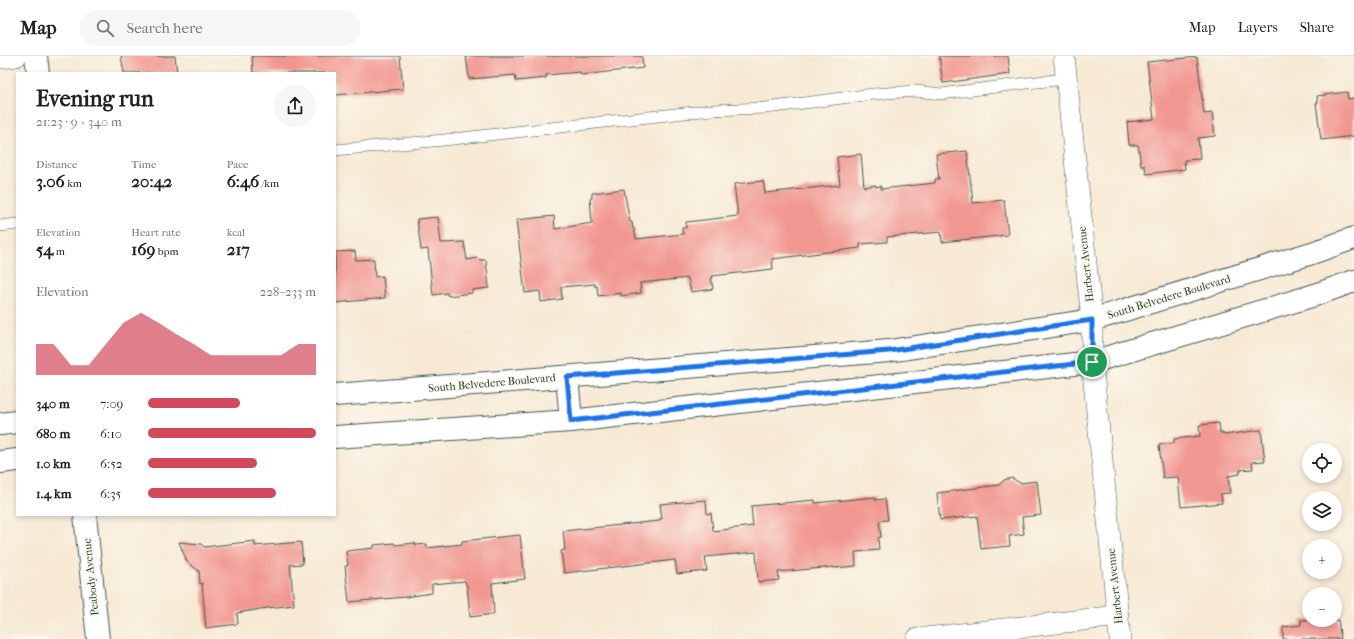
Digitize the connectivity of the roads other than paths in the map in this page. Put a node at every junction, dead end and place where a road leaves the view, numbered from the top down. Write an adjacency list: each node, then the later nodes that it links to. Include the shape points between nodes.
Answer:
1 (16, 56): 4 (street)
2 (36, 56): 5 (street)
3 (1064, 56): 6 (street, Harbert Avenue)
4 (0, 58)
5 (38, 72)
6 (1066, 79): 7 (lane, via 941,94 873,94 766,108 711,110); 12 (street, Harbert Avenue)
7 (336, 150)
8 (16, 224): 9 (lane)
9 (0, 226)
10 (1354, 238): 12 (street, South Belvedere Boulevard)
11 (1354, 281): 13 (street)
12 (1092, 320): 13 (street, Harbert Avenue); 14 (street, South Belvedere Boulevard, via 889,351)
13 (1092, 362): 16 (street); 23 (street, Harbert Avenue)
14 (567, 377): 15 (street, South Belvedere Boulevard); 16 (street)
15 (336, 396)
16 (571, 421): 19 (street)
17 (16, 422): 18 (street)
18 (0, 424)
19 (336, 437)
20 (16, 460): 21 (street)
21 (0, 462)
22 (85, 516): 24 (street, Peabody Avenue)
23 (1118, 616): 25 (street); 26 (street, Harbert Avenue)
24 (98, 639)
25 (916, 639)
26 (1120, 639)

